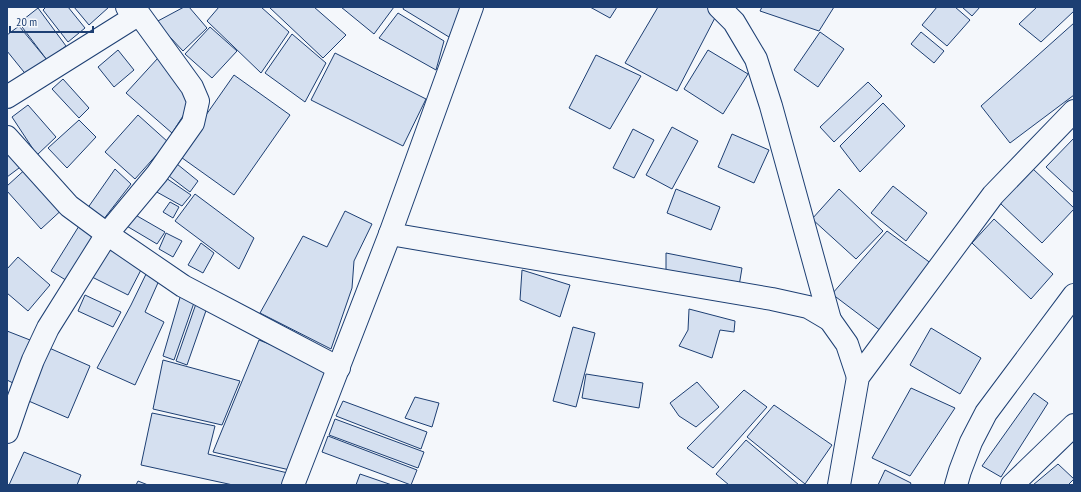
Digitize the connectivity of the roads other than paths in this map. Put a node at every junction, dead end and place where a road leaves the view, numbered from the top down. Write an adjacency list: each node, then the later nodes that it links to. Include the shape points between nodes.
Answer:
1 (472, 7): 8 (street)
2 (719, 7): 10 (street, via 734,22 756,59)
3 (137, 12): 4 (street); 7 (street, via 192,87 198,101 193,123 157,174)
4 (7, 97)
5 (1074, 112): 12 (street, via 993,195)
6 (7, 137): 7 (street, via 69,206)
7 (107, 234): 11 (street, via 183,286); 14 (street, via 48,328 33,360)
8 (390, 234): 10 (street, via 772,299 808,307); 11 (street)
9 (1074, 295): 17 (street, via 986,413 970,442)
10 (830, 320): 12 (street, via 847,344)
11 (339, 368): 15 (street)
12 (858, 377): 16 (street)
13 (1074, 425): 18 (street)
14 (7, 432)
15 (293, 485)
16 (839, 485)
17 (956, 485)
18 (1012, 485)

